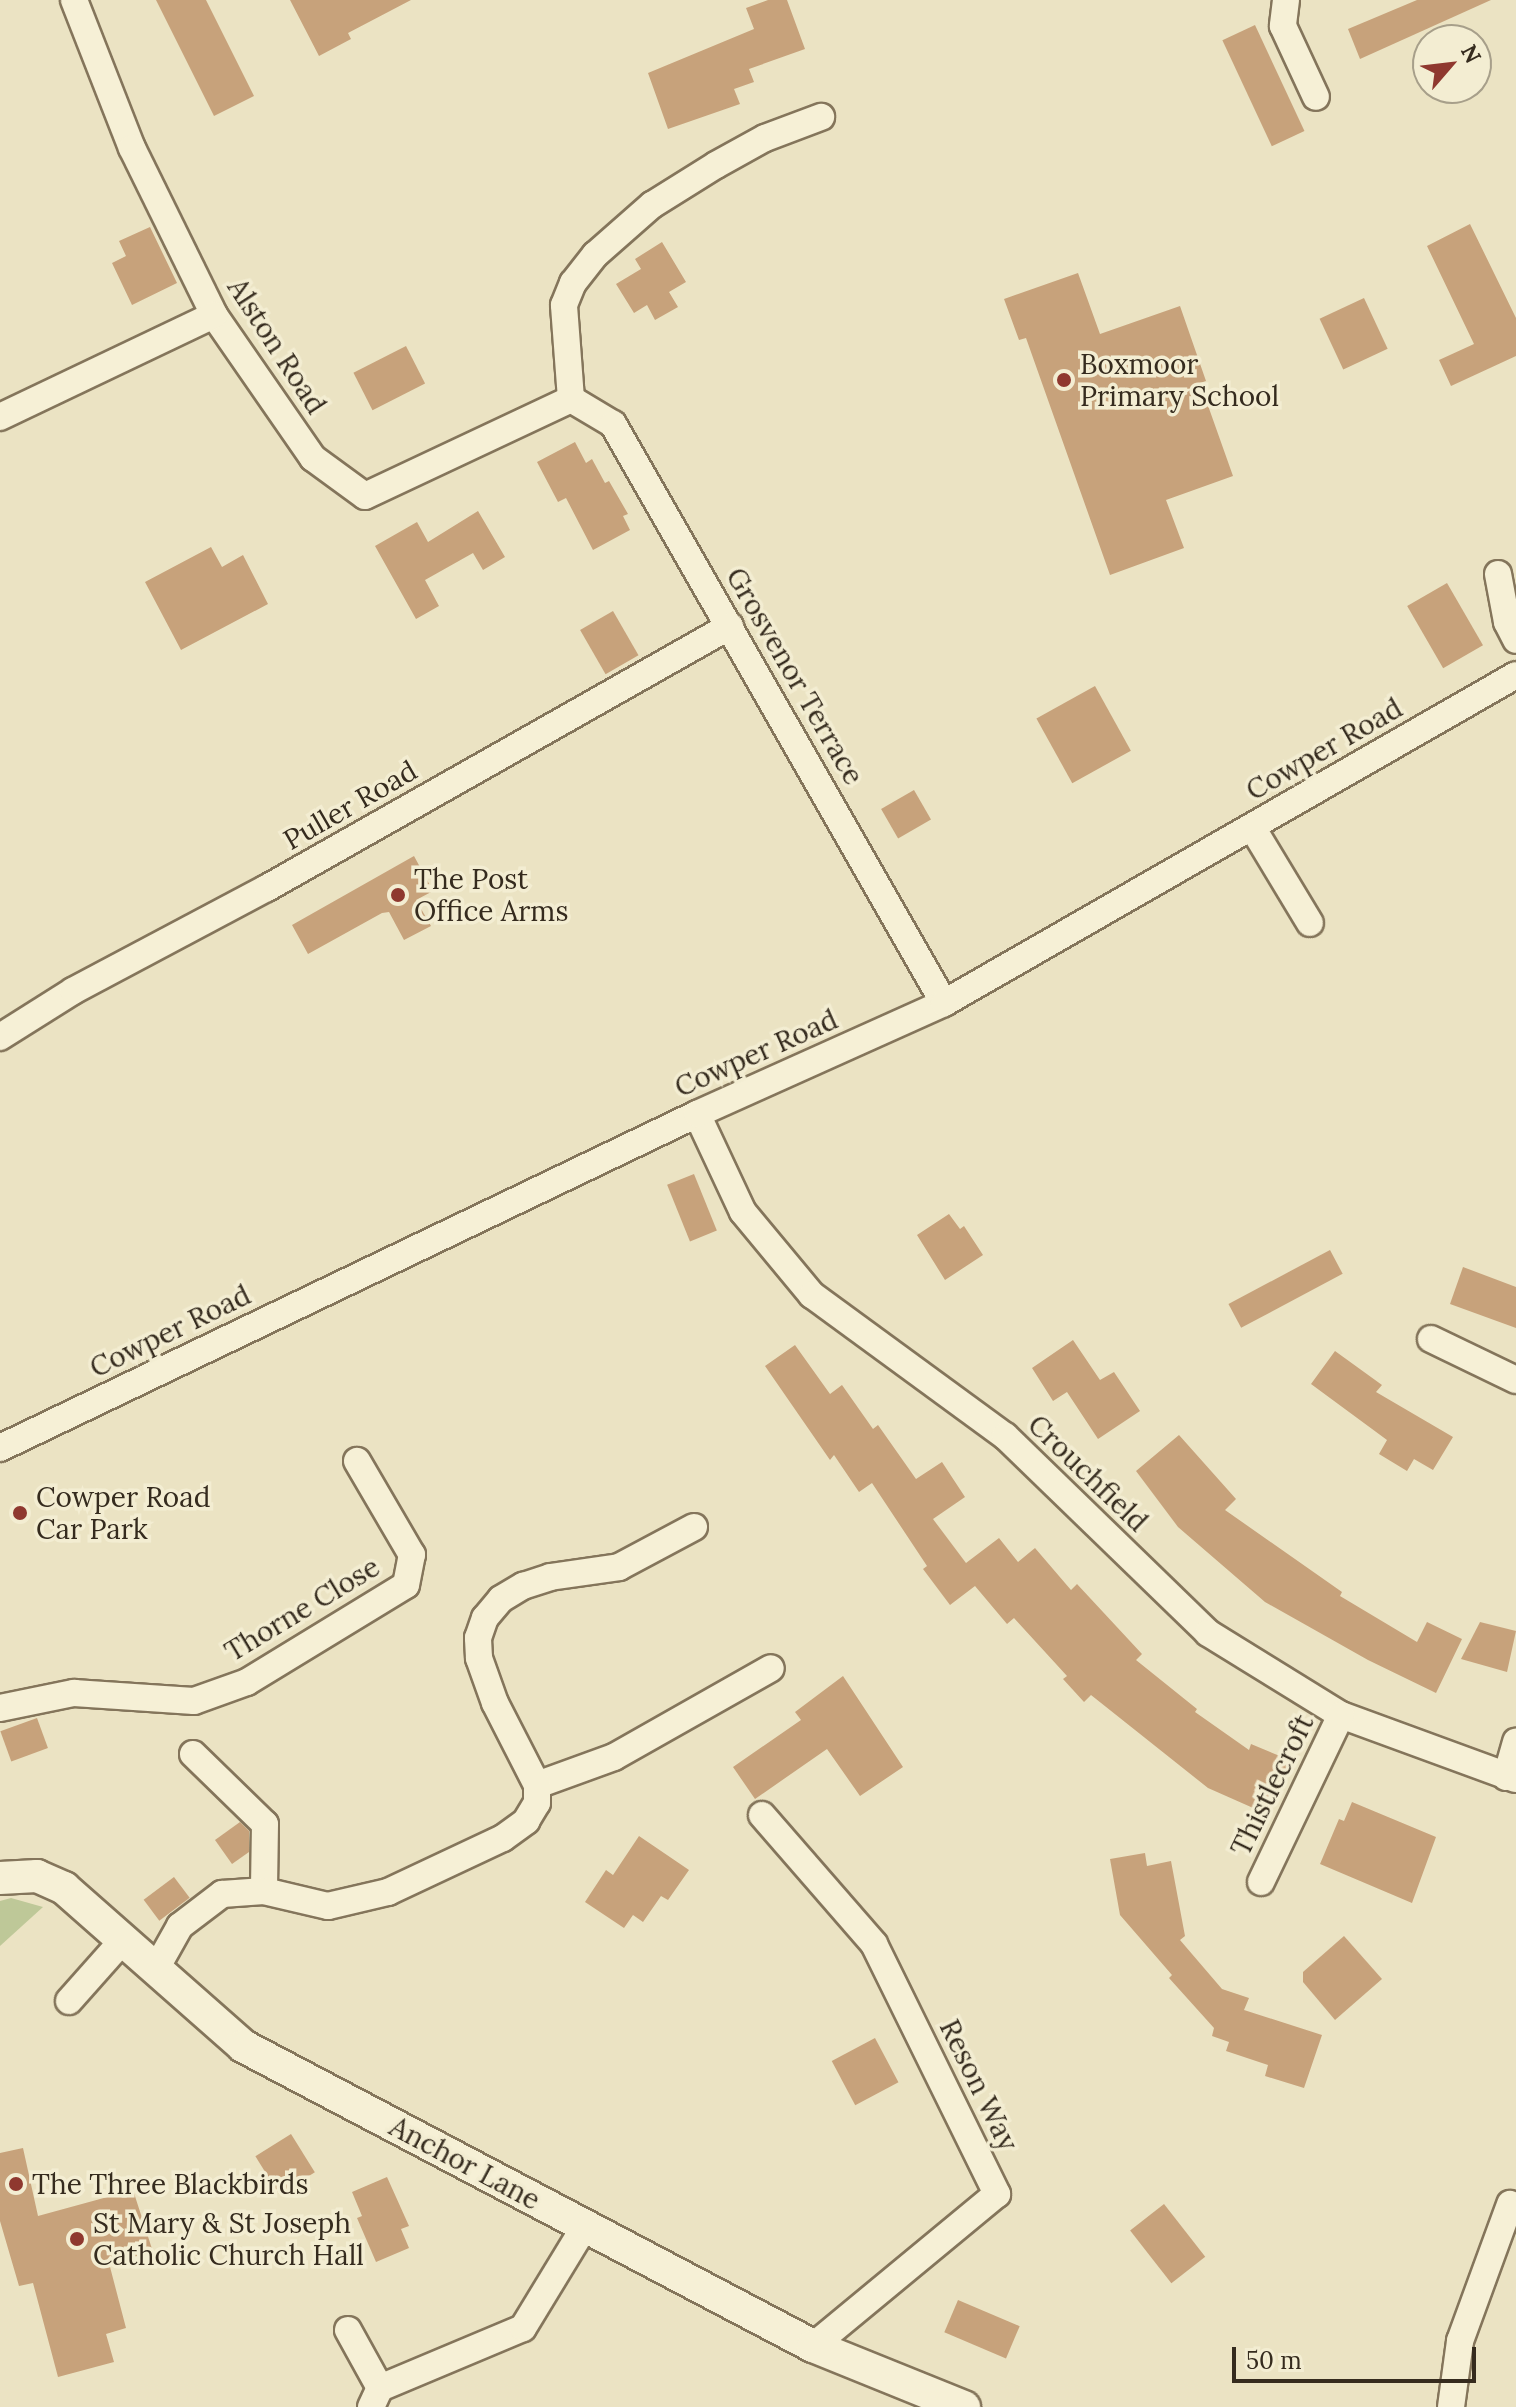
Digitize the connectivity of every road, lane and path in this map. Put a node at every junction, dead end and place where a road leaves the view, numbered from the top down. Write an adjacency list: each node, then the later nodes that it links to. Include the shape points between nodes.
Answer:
1 (74, 0): 5 (street, Alston Road, via 132,148)
2 (1286, 0): 3 (street, via 1283,26)
3 (1316, 97)
4 (821, 117): 6 (street, via 765,138 716,165 652,205 595,255 564,305)
5 (214, 315): 6 (street, Alston Road, via 313,458 365,496); 7 (street)
6 (571, 399): 9 (street, Grosvenor Terrace, via 613,424)
7 (0, 417)
8 (1498, 574): 10 (street)
9 (730, 626): 14 (street, Grosvenor Terrace); 15 (street, Puller Road, via 267,888 73,991)
10 (1516, 640)
11 (1516, 675): 12 (street, Cowper Road)
12 (1252, 827): 13 (street); 14 (street, Cowper Road)
13 (1310, 923)
14 (944, 1003): 16 (street, Cowper Road)
15 (0, 1037)
16 (697, 1114): 19 (street, Cowper Road); 24 (street, Crouchfield, via 743,1212 812,1295 1005,1436 1208,1633)
17 (1431, 1339): 18 (street)
18 (1516, 1380)
19 (0, 1448)
20 (357, 1461): 23 (street, Thorne Close, via 412,1555 406,1585 247,1682 194,1701 74,1693)
21 (694, 1527): 28 (street, via 619,1567 523,1586 501,1599 485,1618 479,1658 495,1703)
22 (771, 1668): 28 (street, via 614,1757)
23 (0, 1708)
24 (1341, 1715): 27 (street, Crouchfield); 31 (street, Thistlecroft)
25 (1516, 1741): 27 (street)
26 (193, 1754): 32 (street, via 265,1824)
27 (1511, 1778)
28 (537, 1785): 32 (street, via 537,1803 526,1821 503,1838 388,1892 328,1906)
29 (762, 1815): 39 (street, Reson Way, via 874,1944 997,2194)
30 (0, 1878): 33 (street, Anchor Lane, via 37,1876 64,1888)
31 (1261, 1882)
32 (264, 1891): 34 (street, via 222,1894 180,1926)
33 (124, 1939): 34 (street, Anchor Lane); 35 (street)
34 (157, 1967): 37 (street, Anchor Lane, via 243,2046)
35 (69, 2001)
36 (1510, 2204): 42 (street, via 1460,2341)
37 (585, 2226): 39 (street, Anchor Lane); 40 (street, via 523,2328)
38 (348, 2330): 40 (street)
39 (813, 2346): 41 (street, Anchor Lane)
40 (376, 2398)
41 (964, 2407)
42 (1451, 2407)

